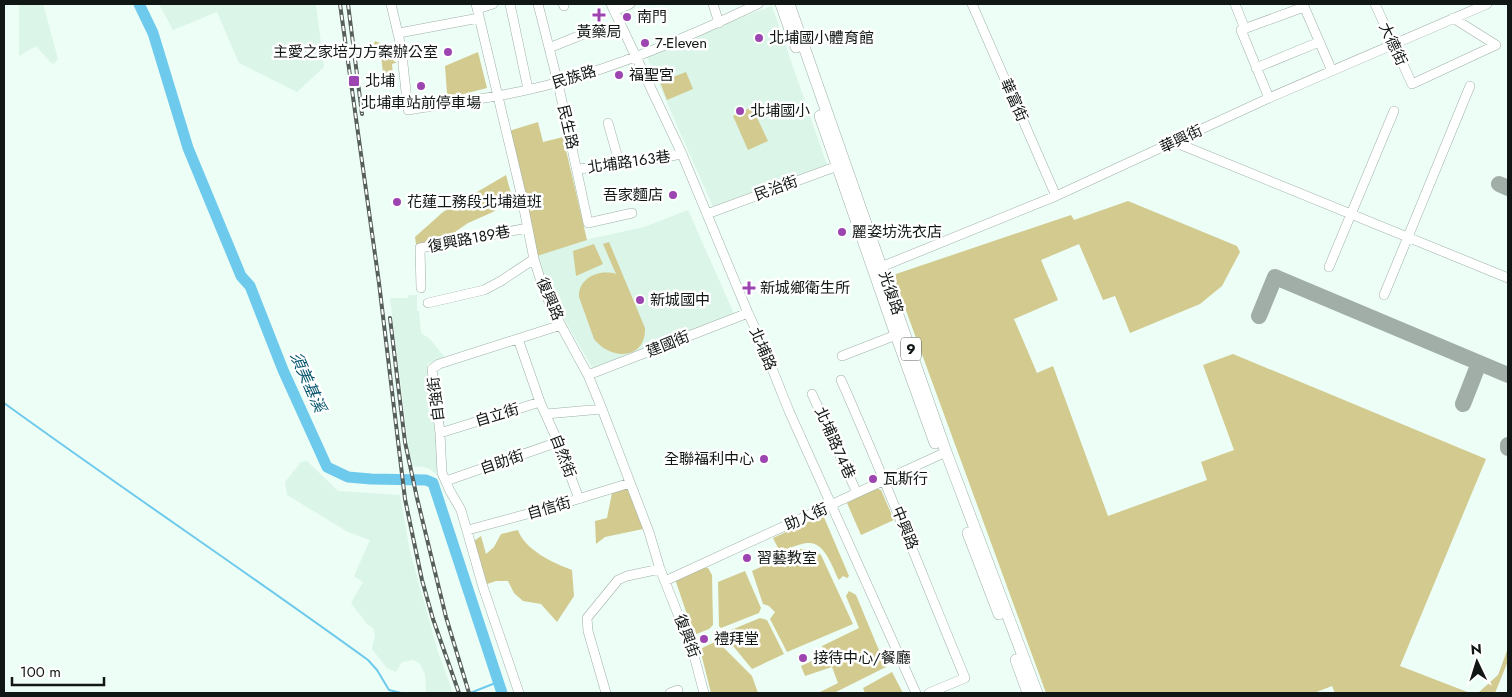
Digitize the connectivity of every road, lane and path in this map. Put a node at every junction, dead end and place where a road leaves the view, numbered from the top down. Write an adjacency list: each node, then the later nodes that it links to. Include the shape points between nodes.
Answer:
1 (391, 4): 20 (street)
2 (493, 4): 16 (street)
3 (510, 4): 30 (street)
4 (538, 4): 24 (street, 民生路)
5 (630, 4): 15 (street)
6 (713, 4): 18 (street)
7 (758, 4): 18 (street, 民族路)
8 (781, 4): 37 (main road, 光復路 / 9)
9 (789, 4): 37 (main road, 光復路 / 9)
10 (972, 4): 40 (street, 華富街)
11 (1235, 4): 19 (street)
12 (1375, 4): 23 (street, 大德街)
13 (1487, 4): 17 (street, 華興街)
14 (1304, 5): 19 (street); 22 (street)
15 (613, 8): 25 (street, 北埔路)
16 (477, 10): 20 (street); 31 (street, 復興路)
17 (1453, 18): 23 (street, 華興街); 23 (street, 大德街, via 1496,45 1412,84)
18 (719, 23): 25 (street, 民族路)
19 (1245, 29): 26 (street, via 1241,30)
20 (399, 33): 31 (street, 民族路, via 408,110)
21 (586, 33): 24 (street)
22 (1319, 42): 26 (street); 27 (street)
23 (1393, 44): 27 (street, 華興街)
24 (549, 48): 28 (street, 民生路)
25 (637, 57): 28 (street, 民族路); 36 (street, 北埔路)
26 (1256, 68): 32 (street)
27 (1332, 71): 32 (street, 華興街)
28 (558, 83): 30 (street, 民族路); 39 (street, 民生路)
29 (1470, 86): 45 (street)
30 (528, 89): 31 (street, 民族路)
31 (498, 95): 44 (street, 復興路)
32 (1269, 98): 35 (street, 華興街)
33 (1394, 111): 43 (street)
34 (608, 123): 38 (street)
35 (1174, 142): 40 (street, 華興街); 43 (street)
36 (682, 154): 38 (street, 北埔路163巷); 42 (street, 北埔路)
37 (841, 164): 42 (street, 民治街); 48 (main road, 光復路 / 9)
38 (620, 165): 39 (street, 北埔路163巷)
39 (577, 169): 41 (street, 民生路, via 588,223)
40 (1056, 196): 48 (street, 華興街)
41 (632, 213)
42 (707, 214): 53 (street, 北埔路)
43 (1351, 214): 45 (street); 47 (street)
44 (528, 228): 46 (street, 復興路); 50 (street, 復興路189巷, via 420,248)
45 (1408, 237): 49 (street); 51 (street)
46 (534, 259): 52 (street, via 484,290); 54 (street, 復興路, via 542,285)
47 (1329, 267)
48 (878, 268): 55 (main road, 光復路 / 9); 66 (main road, 光復路 / 9)
49 (1508, 278)
50 (421, 288)
51 (1384, 295)
52 (428, 302)
53 (748, 313): 58 (street, 建國街); 72 (street, 北埔路)
54 (561, 324): 56 (street, 自強街); 58 (street, 復興路)
55 (896, 335): 57 (street); 66 (main road, 光復路 / 9)
56 (518, 339): 61 (street); 64 (street, 自強街, via 432,369)
57 (842, 356)
58 (588, 375): 62 (street, 復興路)
59 (842, 380): 67 (street, 中興路)
60 (812, 394): 70 (street, 北埔路74巷)
61 (540, 402): 63 (street); 64 (street, 自立街)
62 (602, 409): 63 (street); 69 (street, 復興路)
63 (546, 414): 65 (street, 自然街)
64 (440, 433): 68 (street, 自強街, via 442,473)
65 (558, 442): 68 (street, 自助街); 71 (street, 自然街)
66 (943, 454): 67 (street, 助人街); 81 (main road, 光復路 / 9); 82 (main road, 光復路 / 9)
67 (886, 480): 70 (street, 助人街); 80 (street, 中興路, via 965,678)
68 (446, 481): 73 (street, 自強街)
69 (630, 483): 71 (street, 自信街); 74 (street, 復興路, via 650,532)
70 (857, 493): 72 (street, 助人街)
71 (579, 499): 73 (street, 自信街)
72 (831, 505): 75 (street, 助人街); 79 (street, 北埔路)
73 (468, 530): 76 (street, 自強街, via 483,587)
74 (660, 569): 75 (street, 復興路); 77 (street, via 618,580 587,618)
75 (665, 580): 78 (street, 復興街, via 693,652)
76 (519, 693)
77 (606, 693)
78 (704, 693)
79 (916, 693)
80 (928, 693)
81 (1028, 693)
82 (1036, 693)

